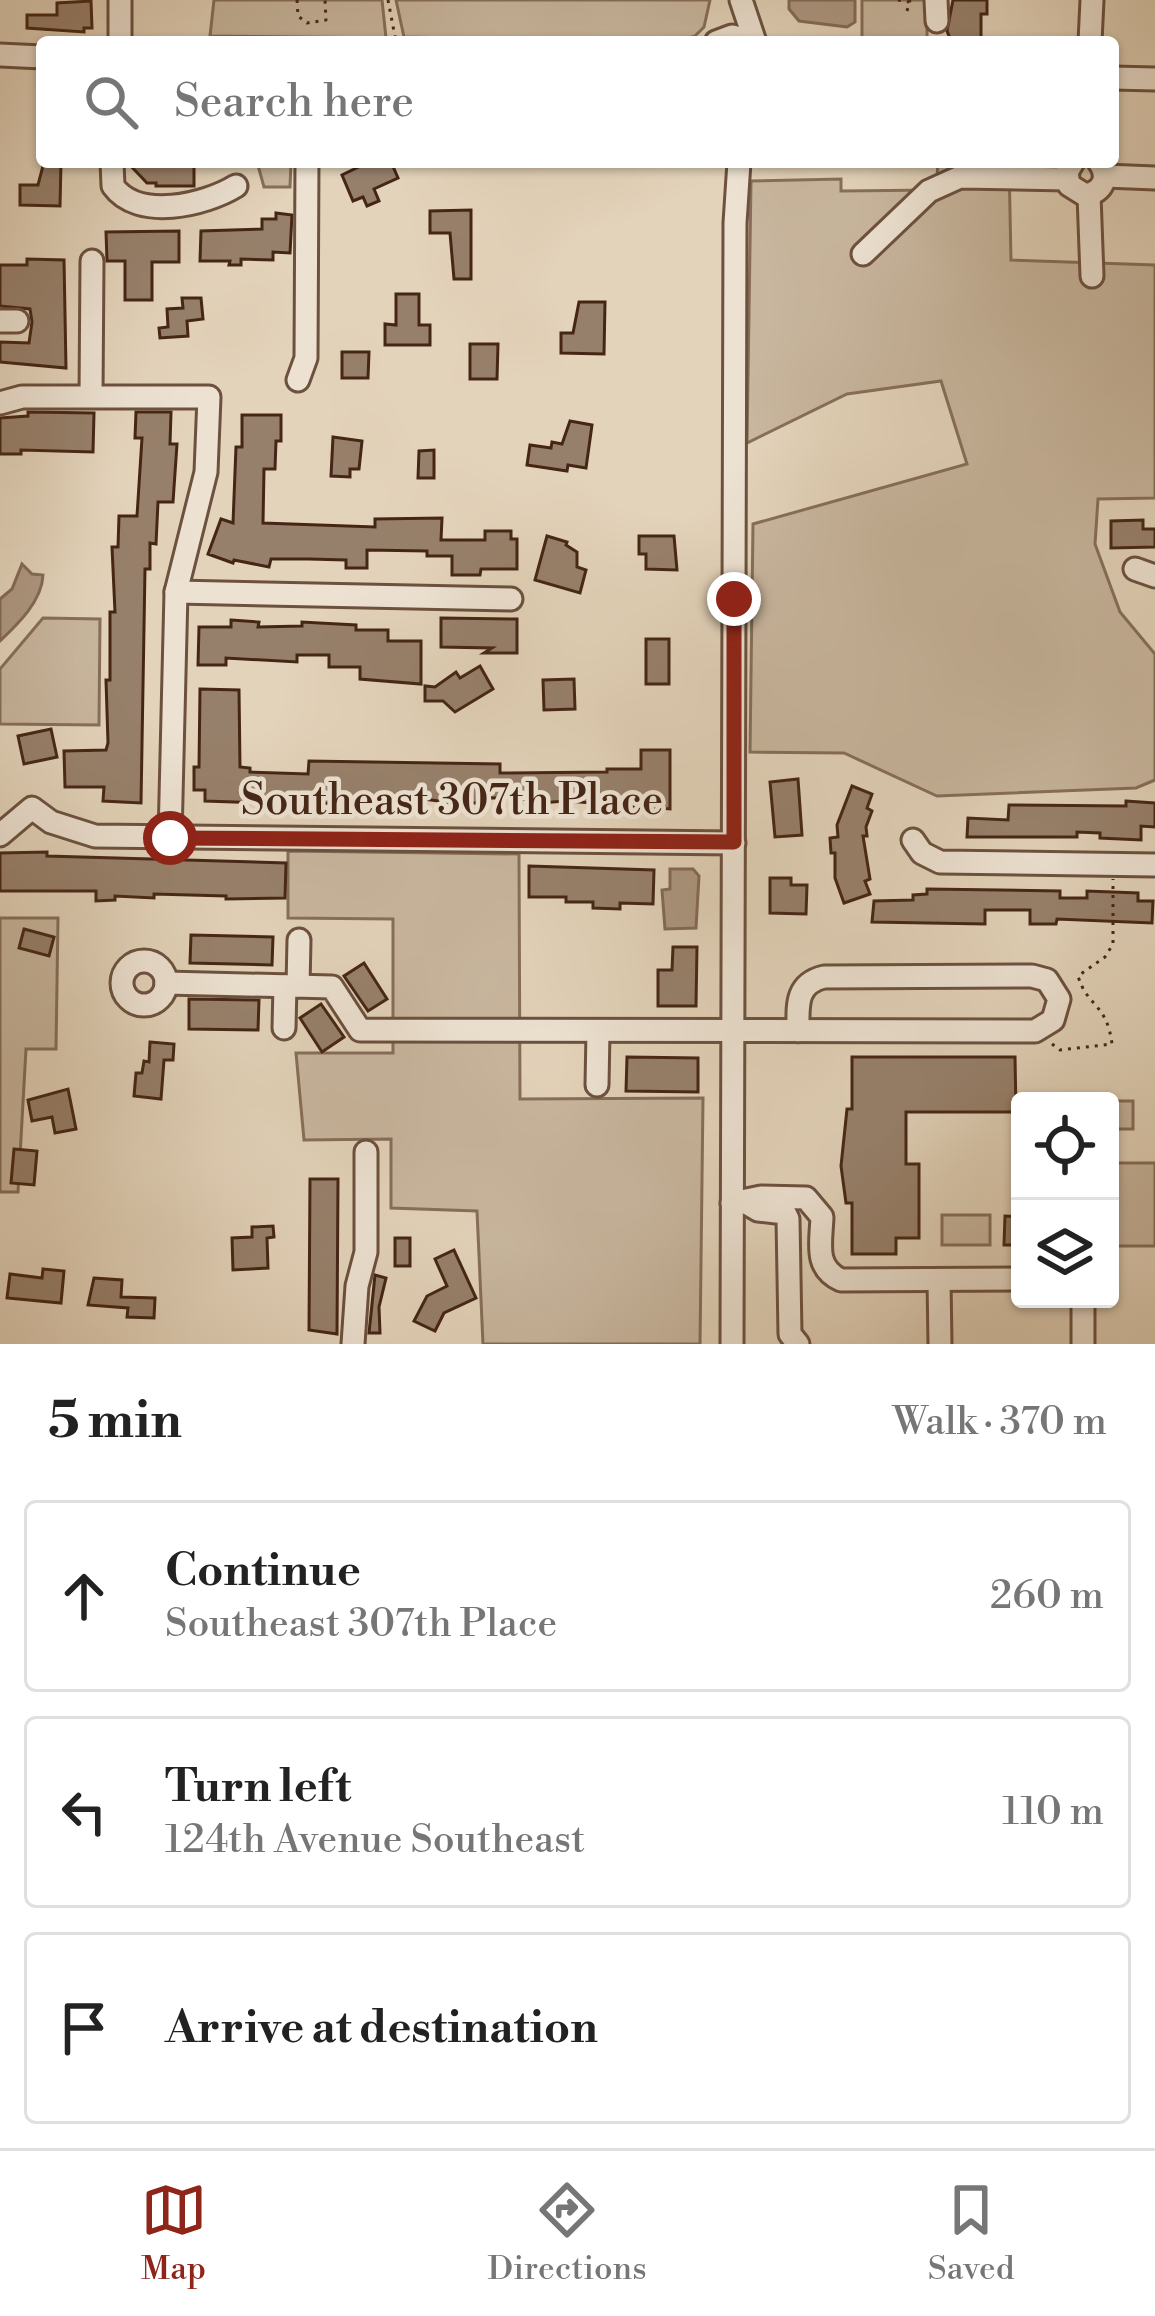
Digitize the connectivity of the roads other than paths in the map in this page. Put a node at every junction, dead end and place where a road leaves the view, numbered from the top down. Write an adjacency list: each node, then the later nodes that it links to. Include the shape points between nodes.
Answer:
1 (120, 0): 5 (street)
2 (730, 0): 6 (street)
3 (741, 0): 7 (street)
4 (1092, 0): 8 (street)
5 (120, 36)
6 (719, 36)
7 (752, 36)
8 (1090, 36)
9 (0, 55): 10 (street)
10 (36, 57)
11 (1119, 78): 12 (street)
12 (1155, 79)
13 (112, 168): 20 (street, via 113,187 140,204 219,196)
14 (307, 168): 26 (street, via 306,358)
15 (730, 168): 22 (street)
16 (739, 168): 22 (street)
17 (1102, 169): 19 (street); 21 (street, via 1101,188)
18 (1070, 170): 21 (street, via 1073,190); 23 (street, via 960,177 928,191)
19 (1155, 178)
20 (236, 186)
21 (1088, 194): 25 (street)
22 (735, 223): 34 (street)
23 (863, 254)
24 (92, 261): 27 (street)
25 (1092, 276)
26 (298, 380)
27 (92, 395): 28 (street); 29 (street, via 209,397 206,472)
28 (0, 403)
29 (176, 592): 30 (street); 32 (street)
30 (512, 598)
31 (0, 835): 32 (street, Southeast 307th Place, via 32,808 95,836)
32 (170, 838): 34 (street, Southeast 307th Place)
33 (913, 840): 35 (street, via 940,862)
34 (734, 842): 42 (street)
35 (1155, 865)
36 (299, 940): 38 (street)
37 (166, 983): 38 (street)
38 (292, 986): 39 (street); 41 (street, via 332,987 360,1030)
39 (284, 1028)
40 (798, 1031): 40 (street, via 1035,1031 1053,1020 1059,999 1052,985 1032,976 816,979 800,994); 42 (street)
41 (598, 1032): 42 (street); 43 (street)
42 (733, 1034): 45 (street)
43 (597, 1084)
44 (366, 1152): 49 (street, via 366,1252)
45 (739, 1203): 46 (street, via 806,1198 822,1217 820,1261 841,1280); 50 (street); 51 (street, via 788,1219 790,1334)
46 (939, 1280): 47 (street); 52 (street)
47 (1011, 1280)
48 (1083, 1308): 53 (street)
49 (353, 1344)
50 (732, 1344)
51 (798, 1344)
52 (940, 1344)
53 (1083, 1344)

